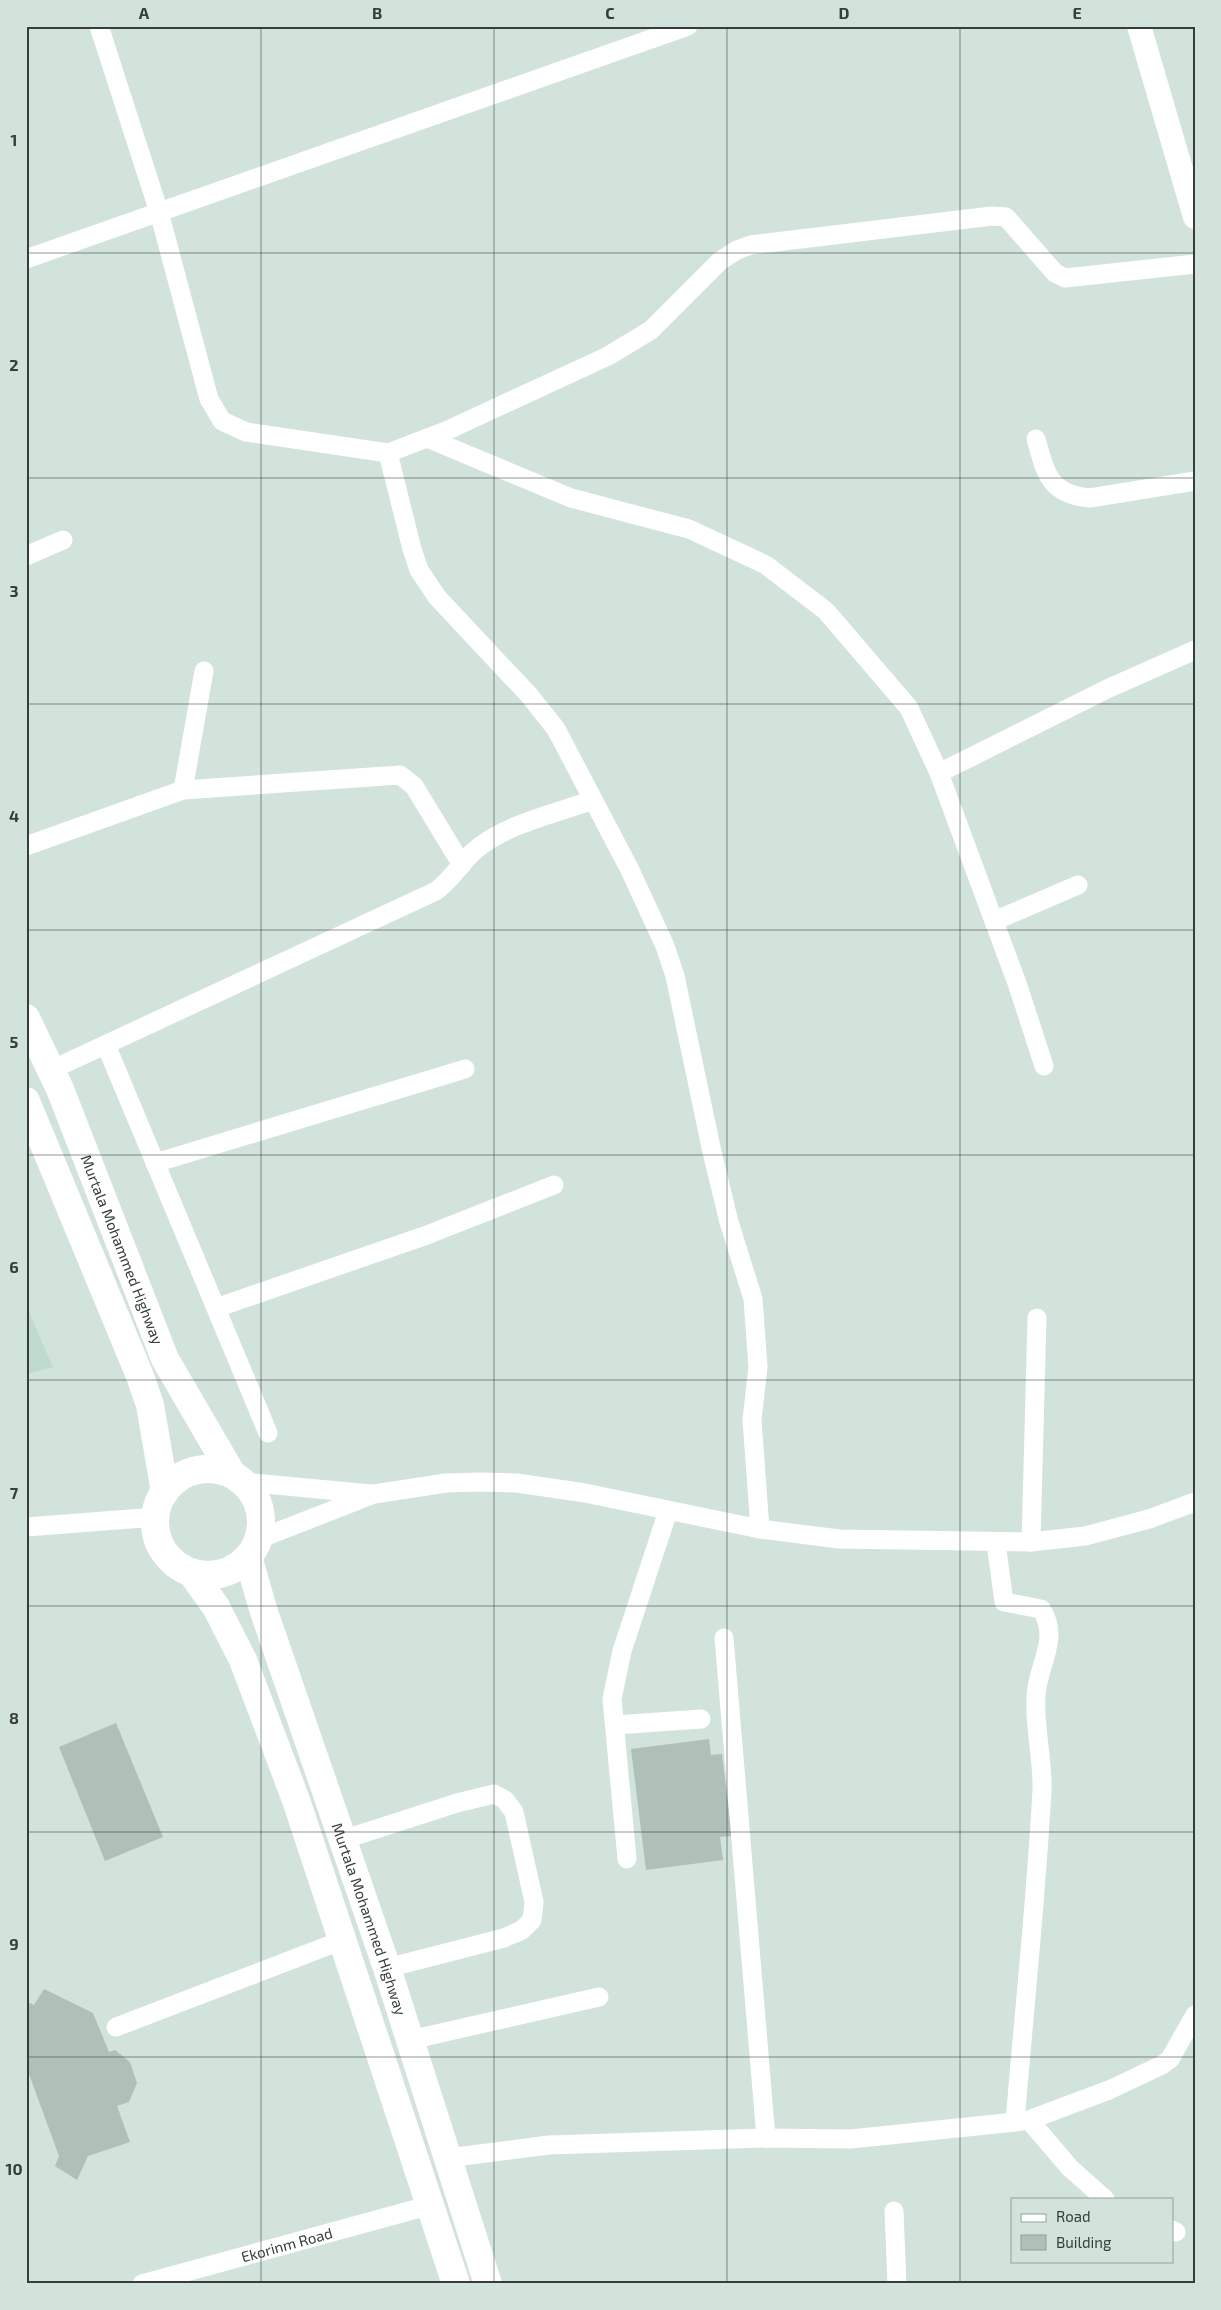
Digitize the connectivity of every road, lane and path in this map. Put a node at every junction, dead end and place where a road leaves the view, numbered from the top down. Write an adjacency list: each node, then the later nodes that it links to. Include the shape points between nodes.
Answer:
1 (98, 26): 6 (street)
2 (688, 26): 4 (street)
3 (1139, 26): 5 (main road)
4 (650, 32): 6 (street)
5 (1193, 204)
6 (159, 212): 7 (street); 11 (street, via 210,399 222,421 246,432)
7 (26, 259)
8 (1195, 264): 9 (street, via 1065,278 1055,273 1006,217 992,216 751,245 720,261 651,330 608,356)
9 (426, 438): 11 (street); 17 (street, via 571,498 689,529 766,565 826,611 909,708)
10 (1036, 439): 12 (street, via 1047,477 1054,486 1077,496 1090,498)
11 (388, 452): 19 (street, via 420,570 437,597 529,695 556,729)
12 (1195, 481)
13 (63, 540): 14 (street)
14 (26, 556)
15 (1195, 650): 17 (street, via 1107,689)
16 (204, 670): 18 (street)
17 (939, 772): 23 (street)
18 (183, 790): 20 (street); 21 (street, via 400,775 414,786)
19 (593, 800): 21 (street, via 513,829 473,852); 42 (street, via 654,919 675,976 716,1169 753,1299 758,1367 753,1438)
20 (26, 846)
21 (462, 865): 25 (street, via 436,891)
22 (1078, 885): 23 (street)
23 (994, 921): 26 (street)
24 (26, 1018): 28 (highway, Murtala Mohammed Highway)
25 (106, 1045): 28 (street); 30 (street)
26 (1044, 1066)
27 (465, 1069): 30 (street)
28 (51, 1070): 35 (highway, Murtala Mohammed Highway, via 165,1359)
29 (26, 1101): 36 (highway, Murtala Mohammed Highway, via 140,1376 150,1405)
30 (156, 1163): 32 (street)
31 (554, 1185): 32 (street, via 427,1235)
32 (216, 1308): 34 (street)
33 (1037, 1318): 43 (street)
34 (268, 1433)
35 (238, 1478): 36 (highway, via 216,1470 191,1472 176,1480); 37 (street); 45 (highway, via 255,1496 261,1514)
36 (165, 1492): 40 (highway)
37 (374, 1494): 39 (street, via 446,1483 517,1483 586,1493); 45 (street)
38 (1195, 1502): 43 (street, via 1149,1519 1085,1536)
39 (668, 1511): 42 (street); 49 (street, via 622,1651 612,1699)
40 (156, 1517): 41 (street); 46 (highway, via 156,1533 166,1554)
41 (26, 1527)
42 (760, 1529): 44 (street, via 839,1539)
43 (1031, 1542): 44 (street)
44 (996, 1543): 58 (street, via 1004,1602 1041,1609 1049,1634 1049,1650 1036,1696 1042,1790)
45 (253, 1548): 46 (highway, via 236,1567 222,1573 206,1575); 50 (highway, Murtala Mohammed Highway, via 264,1612)
46 (191, 1572): 52 (highway, Murtala Mohammed Highway, via 216,1606 243,1660 296,1800)
47 (724, 1638): 59 (street)
48 (701, 1719): 49 (street)
49 (615, 1725): 51 (street)
50 (342, 1840): 53 (highway, Murtala Mohammed Highway); 53 (street, via 494,1794 506,1800 514,1812 534,1902 532,1920 522,1930 504,1938)
51 (627, 1859)
52 (343, 1940): 56 (street); 62 (highway, Murtala Mohammed Highway)
53 (387, 1968): 57 (highway, Murtala Mohammed Highway)
54 (599, 1997): 57 (street)
55 (1195, 2015): 58 (street, via 1170,2059 1162,2065 1108,2090)
56 (116, 2027)
57 (410, 2040): 60 (highway, Murtala Mohammed Highway)
58 (1022, 2121): 59 (street, via 851,2139); 61 (street)
59 (766, 2138): 60 (street, via 549,2144)
60 (448, 2158): 66 (highway, Murtala Mohammed Highway)
61 (1104, 2198)
62 (431, 2205): 64 (street, Ekorinm Road); 65 (highway, Murtala Mohammed Highway)
63 (894, 2211): 67 (street)
64 (142, 2284)
65 (456, 2284)
66 (488, 2284)
67 (897, 2284)

